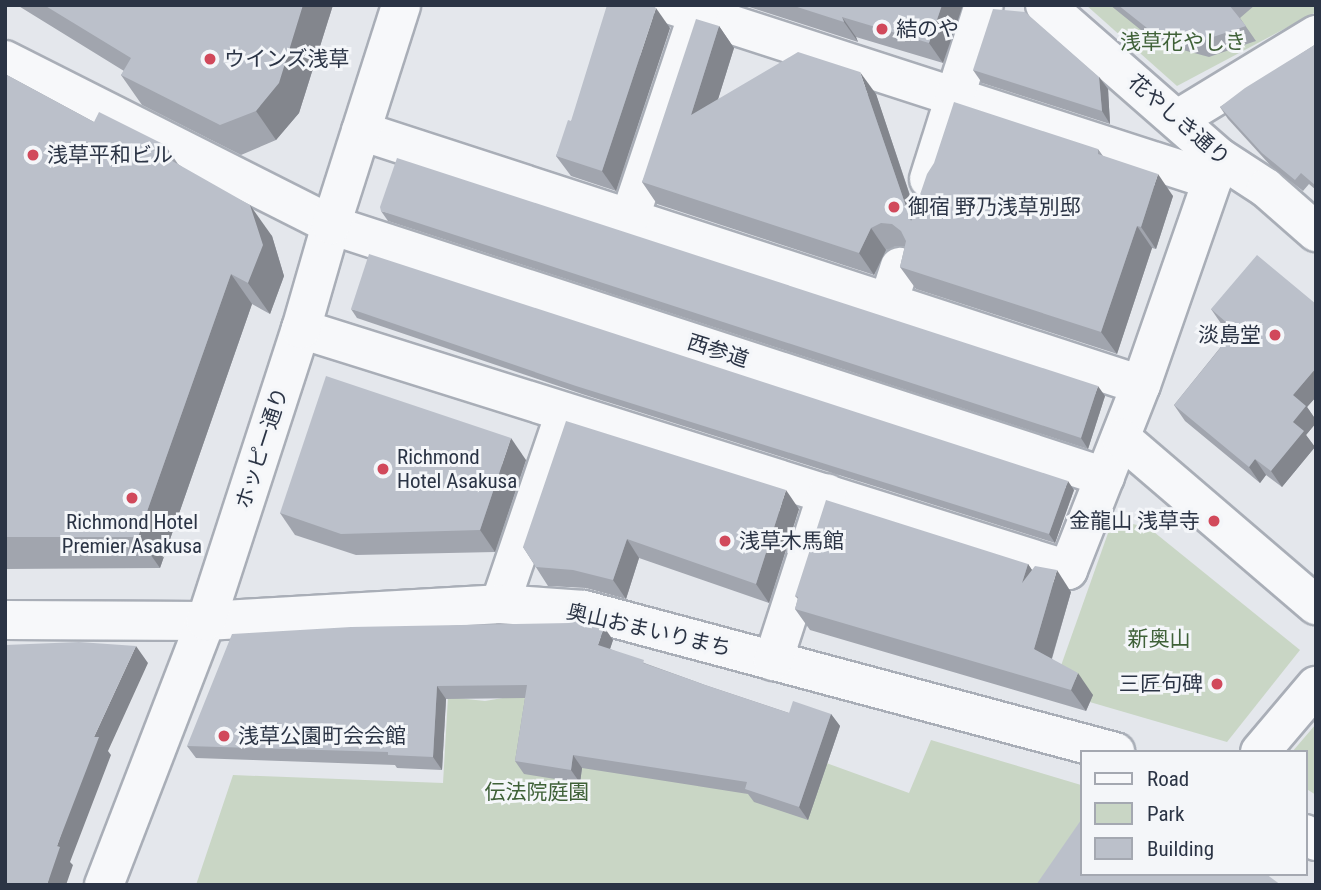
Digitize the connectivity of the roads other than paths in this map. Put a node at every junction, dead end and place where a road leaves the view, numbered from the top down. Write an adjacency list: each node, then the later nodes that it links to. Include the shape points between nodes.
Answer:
1 (401, 5): 9 (street, ホッピー通り)
2 (984, 5): 7 (street)
3 (1045, 5): 8 (street, 花やしき通り)
4 (690, 8): 7 (street); 12 (street)
5 (1316, 35): 8 (street)
6 (5, 60): 13 (street, 西参道)
7 (956, 96): 10 (street); 11 (street)
8 (1178, 119): 10 (street, 花やしき通り)
9 (361, 131): 12 (street); 13 (street, ホッピー通り)
10 (1216, 169): 14 (street, 花やしき通り, via 1266,188); 18 (street)
11 (929, 179)
12 (629, 220): 16 (street)
13 (331, 225): 17 (street, ホッピー通り); 21 (street, 西参道)
14 (1316, 232)
15 (900, 267): 16 (street)
16 (888, 303): 18 (street)
17 (301, 329): 19 (street); 26 (street, ホッピー通り)
18 (1141, 386): 20 (street)
19 (565, 413): 22 (street); 23 (street)
20 (1121, 438): 21 (street); 24 (street)
21 (1105, 477): 22 (street, via 1068,570)
22 (827, 494): 27 (street)
23 (500, 604): 26 (street, 奥山おまいりまち); 27 (street, 奥山おまいりまち, via 584,610)
24 (1316, 605)
25 (5, 620): 26 (street, 奥山おまいりまち)
26 (205, 621): 31 (street, ホッピー通り)
27 (773, 661): 29 (street, 奥山おまいりまち)
28 (1316, 686): 30 (street)
29 (1108, 750)
30 (1262, 750)
31 (104, 885)

